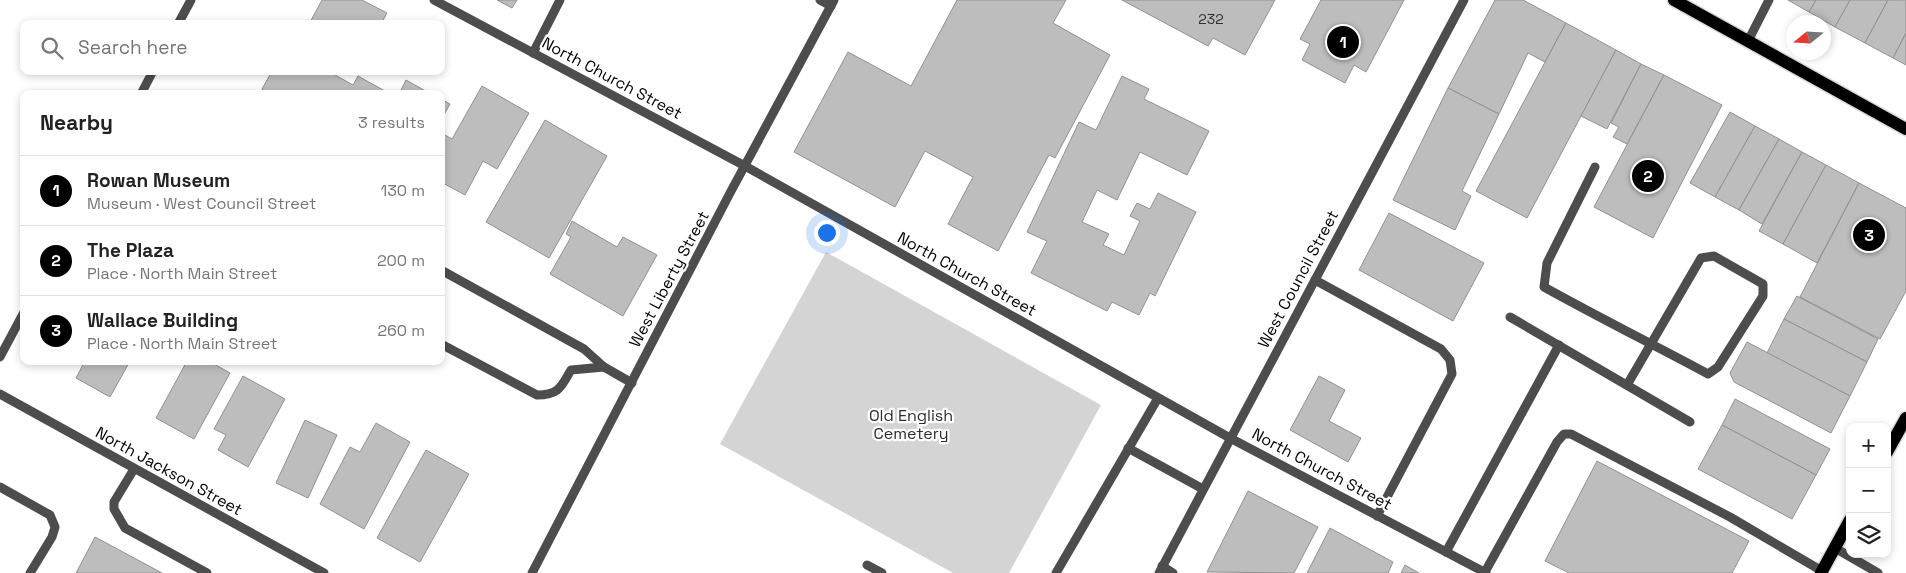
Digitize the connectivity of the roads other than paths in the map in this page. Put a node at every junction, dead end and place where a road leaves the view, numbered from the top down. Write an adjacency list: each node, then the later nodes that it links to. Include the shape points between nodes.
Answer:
1 (191, 0): 9 (street)
2 (434, 0): 11 (street, North Church Street)
3 (560, 0): 11 (street)
4 (820, 0): 8 (street)
5 (1464, 0): 18 (street, West Council Street)
6 (1674, 0): 10 (main road)
7 (1769, 0): 10 (street)
8 (833, 3): 15 (street, West Liberty Street)
9 (180, 20)
10 (1748, 41): 14 (main road)
11 (533, 53): 15 (street, North Church Street)
12 (151, 75): 13 (street)
13 (143, 90)
14 (1906, 129)
15 (745, 166): 26 (street, West Liberty Street); 29 (street, North Church Street)
16 (1595, 167): 21 (street, via 1547,262 1544,287)
17 (445, 272): 25 (street, via 584,349)
18 (1315, 280): 32 (street, West Council Street); 38 (street, via 1441,349 1450,360 1452,374)
19 (1510, 317): 22 (street)
20 (20, 320): 24 (street)
21 (1651, 343): 21 (street, via 1701,258 1714,256 1762,284 1762,296 1718,367 1708,374); 27 (street)
22 (1559, 345): 27 (street); 41 (street)
23 (445, 346): 25 (street, via 537,395 550,395 559,389 571,370)
24 (0, 357)
25 (604, 367): 26 (street)
26 (632, 382): 48 (street, West Liberty Street)
27 (1626, 385): 31 (street)
28 (0, 394): 35 (street, North Jackson Street)
29 (1158, 398): 32 (street, North Church Street); 34 (street)
30 (1906, 418): 33 (main road)
31 (1690, 422)
32 (1230, 438): 37 (street, West Council Street); 38 (street, North Church Street)
33 (1891, 445)
34 (1128, 448): 37 (street); 50 (street)
35 (134, 468): 46 (street, via 114,502 114,510 126,528); 47 (street, North Jackson Street)
36 (0, 487): 45 (street, via 50,515 55,527)
37 (1203, 489): 43 (street, West Council Street)
38 (1377, 516): 41 (street, North Church Street)
39 (1846, 527): 40 (main road)
40 (1835, 548): 44 (main road); 53 (street)
41 (1446, 552): 52 (street, North Church Street)
42 (867, 565): 49 (street)
43 (1160, 569): 51 (street)
44 (1822, 572): 52 (street, via 1730,517 1571,434 1564,434)
45 (30, 573)
46 (207, 573)
47 (324, 573)
48 (532, 573)
49 (882, 573)
50 (1056, 573)
51 (1173, 573)
52 (1486, 573)
53 (1878, 573)

